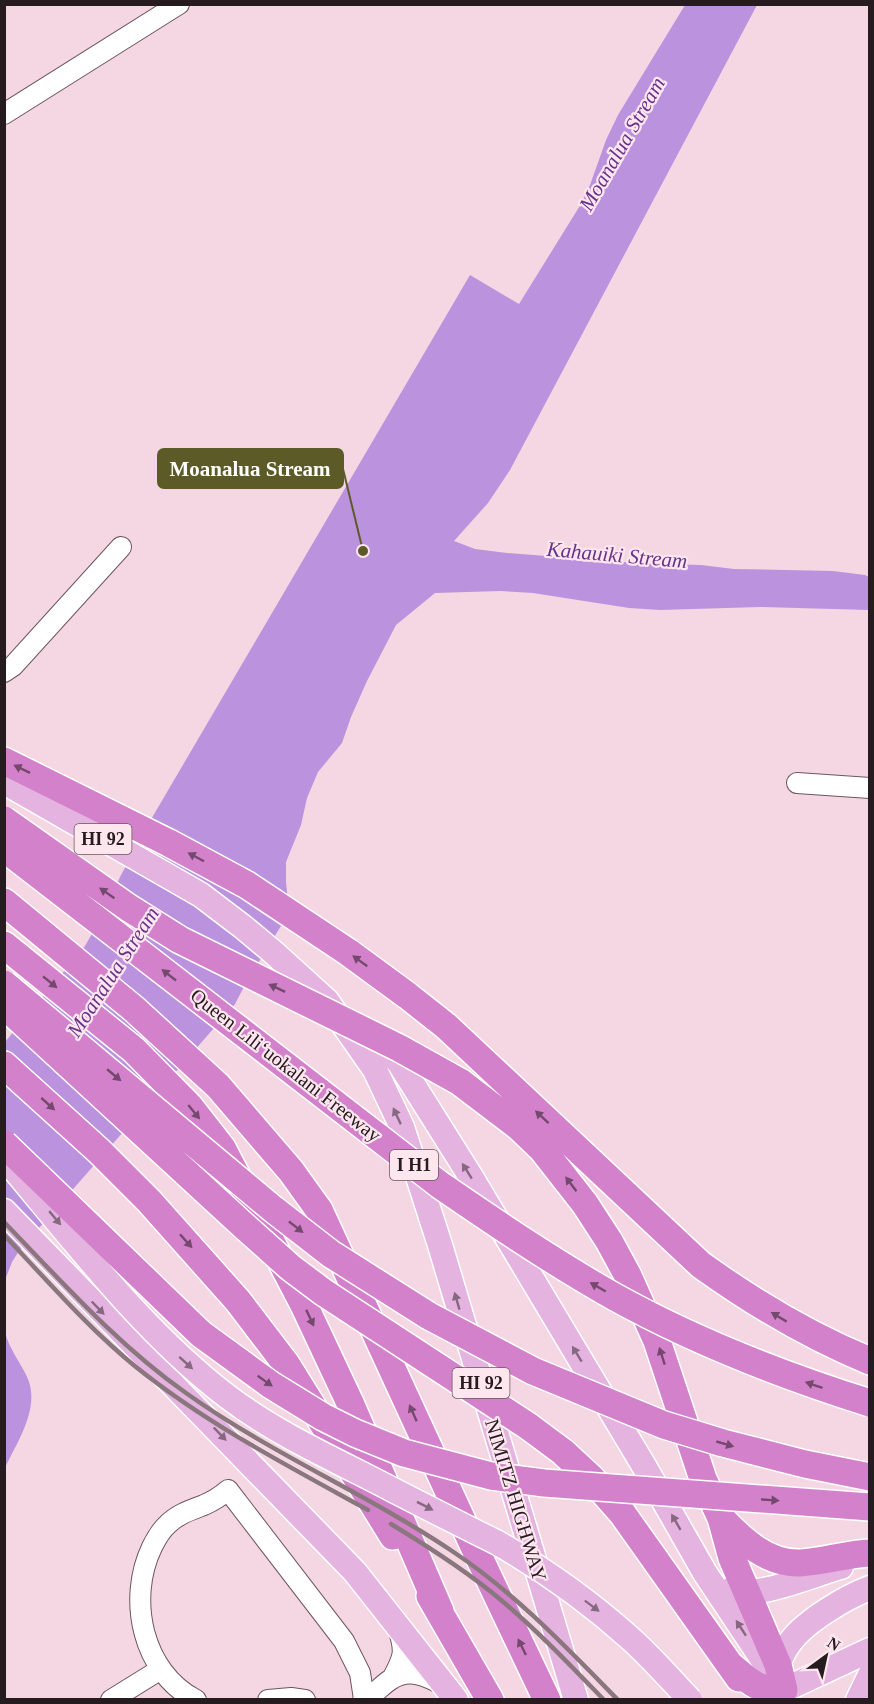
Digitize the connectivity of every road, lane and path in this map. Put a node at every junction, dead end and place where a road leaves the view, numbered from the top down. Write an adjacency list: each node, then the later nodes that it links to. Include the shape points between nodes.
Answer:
1 (179, 4): 2 (street)
2 (4, 114)
3 (121, 547): 4 (street)
4 (4, 672)
5 (4, 761): 20 (highway, one-way to 5, via 789,1323 701,1264 446,1026 348,952 247,885)
6 (4, 782): 11 (main road, NIMITZ HIGHWAY / HI 92)
7 (798, 783): 8 (street)
8 (870, 788)
9 (4, 820): 24 (highway, one-way to 9, bridge, via 703,1479 657,1341 628,1276 585,1204 542,1149 460,1082 180,940)
10 (4, 848): 21 (highway, Queen Liliʻuokalani Freeway / I H1, one-way to 10, bridge, via 759,1365 664,1322 509,1233 440,1185)
11 (201, 895): 27 (main road, one-way to 11, bridge, via 400,1064 312,966 280,940); 45 (main road, NIMITZ HIGHWAY / HI 92, one-way to 11, bridge, via 402,1127 375,1070 327,1001)
12 (4, 902): 44 (highway, one-way to 12, via 319,1210 218,1086 134,1009)
13 (4, 945): 30 (highway, one-way to 30, bridge, via 134,1050 190,1107 222,1148 342,1385)
14 (4, 984): 22 (highway, one-way to 22, bridge, via 273,1209 331,1254 429,1316 533,1371 664,1425 795,1462)
15 (4, 1005): 36 (highway, bridge, via 291,1268 563,1452 622,1513 730,1665 760,1688)
16 (4, 1065): 30 (highway, one-way to 30, bridge, via 149,1201 238,1301 286,1364)
17 (4, 1144): 23 (highway, one-way to 23, bridge, via 201,1334 271,1386 355,1433 404,1453 491,1476)
18 (4, 1157): 46 (main road, one-way to 46, bridge, via 142,1319 184,1362 276,1429 525,1558 596,1609)
19 (4, 1211): 31 (main road, one-way to 31, via 355,1572)
20 (870, 1361)
21 (870, 1403)
22 (870, 1477)
23 (870, 1507)
24 (721, 1518): 25 (highway, via 760,1552 788,1563); 29 (highway)
25 (870, 1553)
26 (870, 1560): 29 (main road)
27 (705, 1573): 29 (main road, via 720,1586); 36 (main road, one-way to 27)
28 (870, 1588): 36 (main road, via 826,1611 799,1631 791,1640)
29 (747, 1593): 36 (highway)
30 (440, 1611): 43 (highway)
31 (398, 1628): 35 (street, via 404,1645 402,1661); 37 (main road)
32 (870, 1650): 36 (main road)
33 (161, 1670): 38 (street, via 142,1628 140,1611 147,1557 166,1525 228,1490 344,1641 360,1673); 39 (street); 40 (street)
34 (870, 1675): 47 (main road)
35 (392, 1679): 37 (street, via 408,1673 427,1676); 38 (street)
36 (774, 1689)
37 (450, 1693)
38 (363, 1699)
39 (111, 1700)
40 (196, 1700)
41 (268, 1700): 42 (street)
42 (304, 1700)
43 (490, 1700)
44 (547, 1700)
45 (576, 1700)
46 (690, 1700)
47 (858, 1700)

